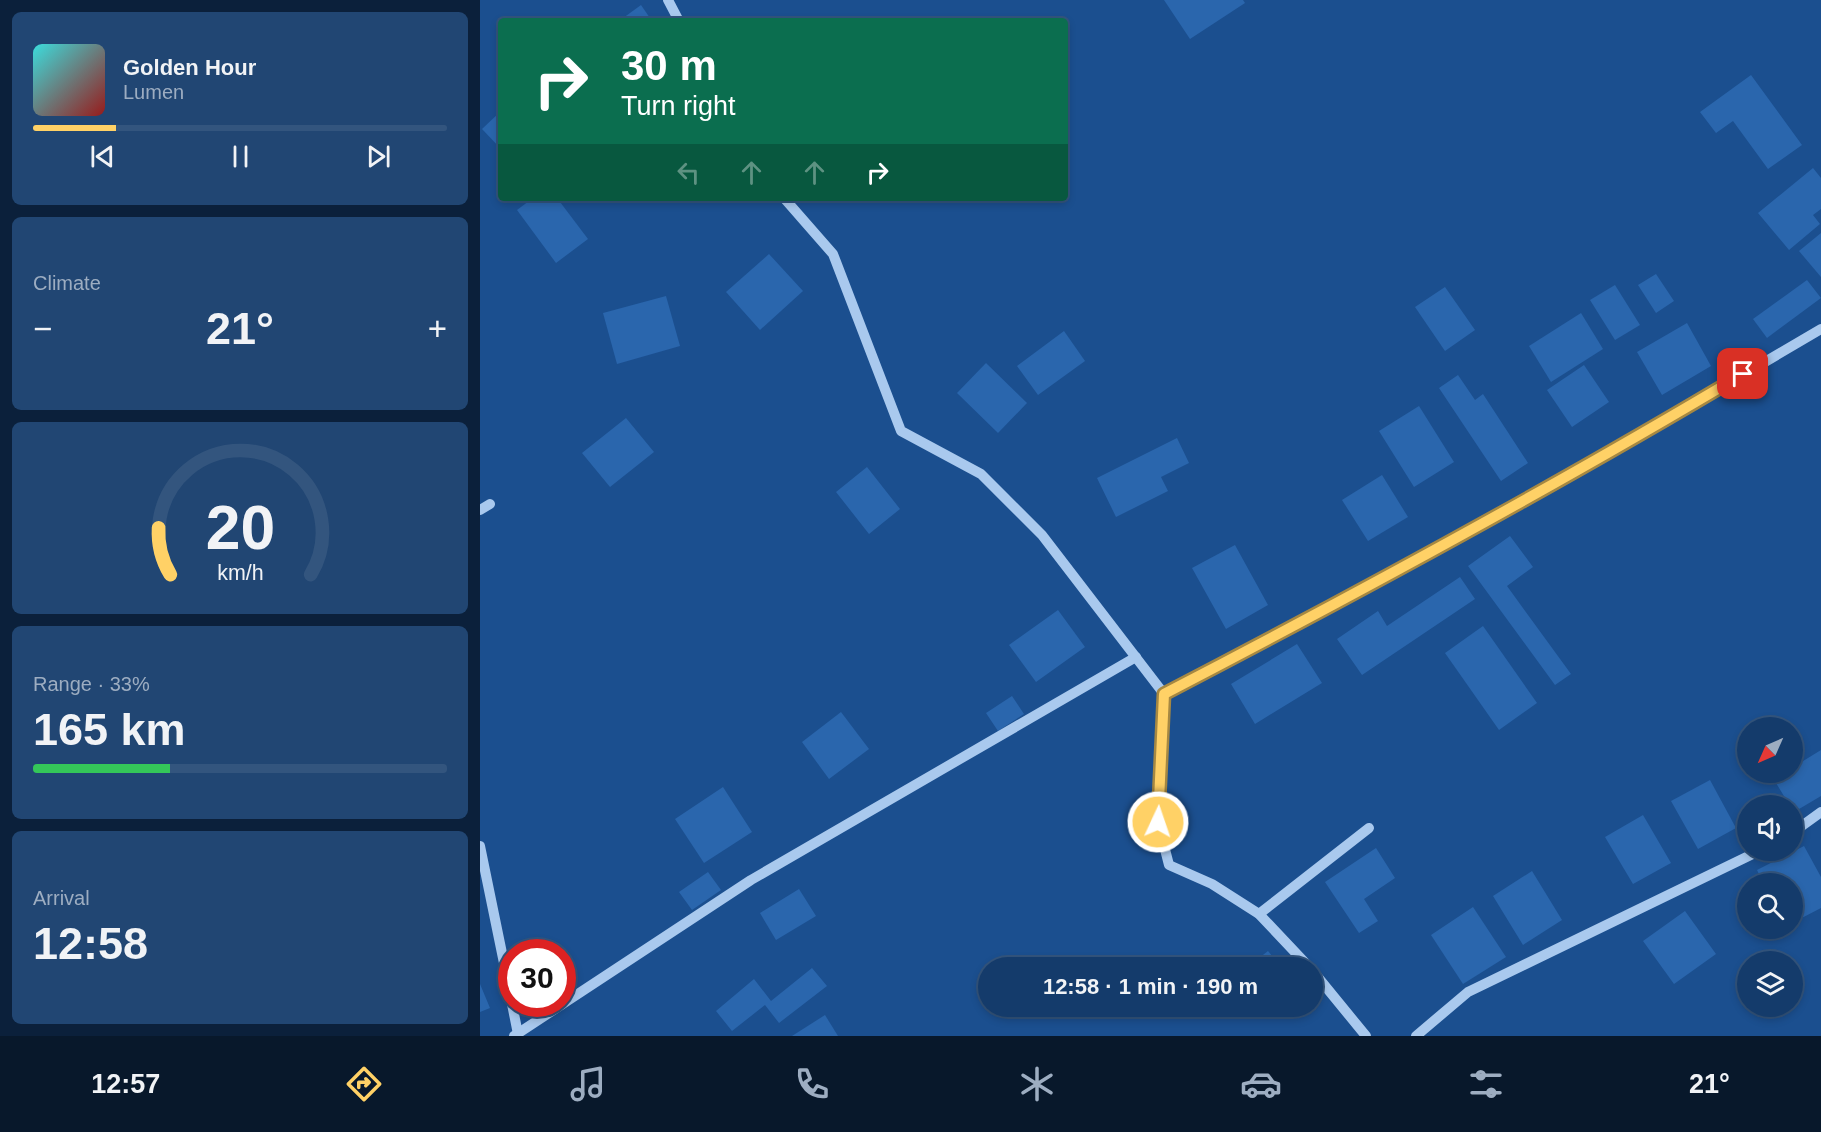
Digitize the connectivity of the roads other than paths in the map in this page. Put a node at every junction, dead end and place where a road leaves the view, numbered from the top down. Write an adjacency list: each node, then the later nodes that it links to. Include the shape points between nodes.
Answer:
1 (668, 0): 2 (street)
2 (678, 18)
3 (787, 201): 7 (street, via 833,254 902,431 981,474 1042,535)
4 (1821, 328): 8 (street, via 1607,455)
5 (490, 504): 6 (street)
6 (480, 510)
7 (1136, 657): 8 (street); 19 (street, via 751,880)
8 (1164, 694): 14 (street, via 1158,822 1169,866 1212,884)
9 (1821, 812): 10 (street)
10 (1803, 825)
11 (1369, 828): 14 (street)
12 (480, 846): 15 (street)
13 (1738, 861): 21 (street, via 1468,992)
14 (1259, 914): 16 (street)
15 (499, 939)
16 (1300, 957)
17 (1323, 984): 20 (street)
18 (514, 1017): 19 (street)
19 (516, 1035)
20 (1366, 1036)
21 (1416, 1036)

